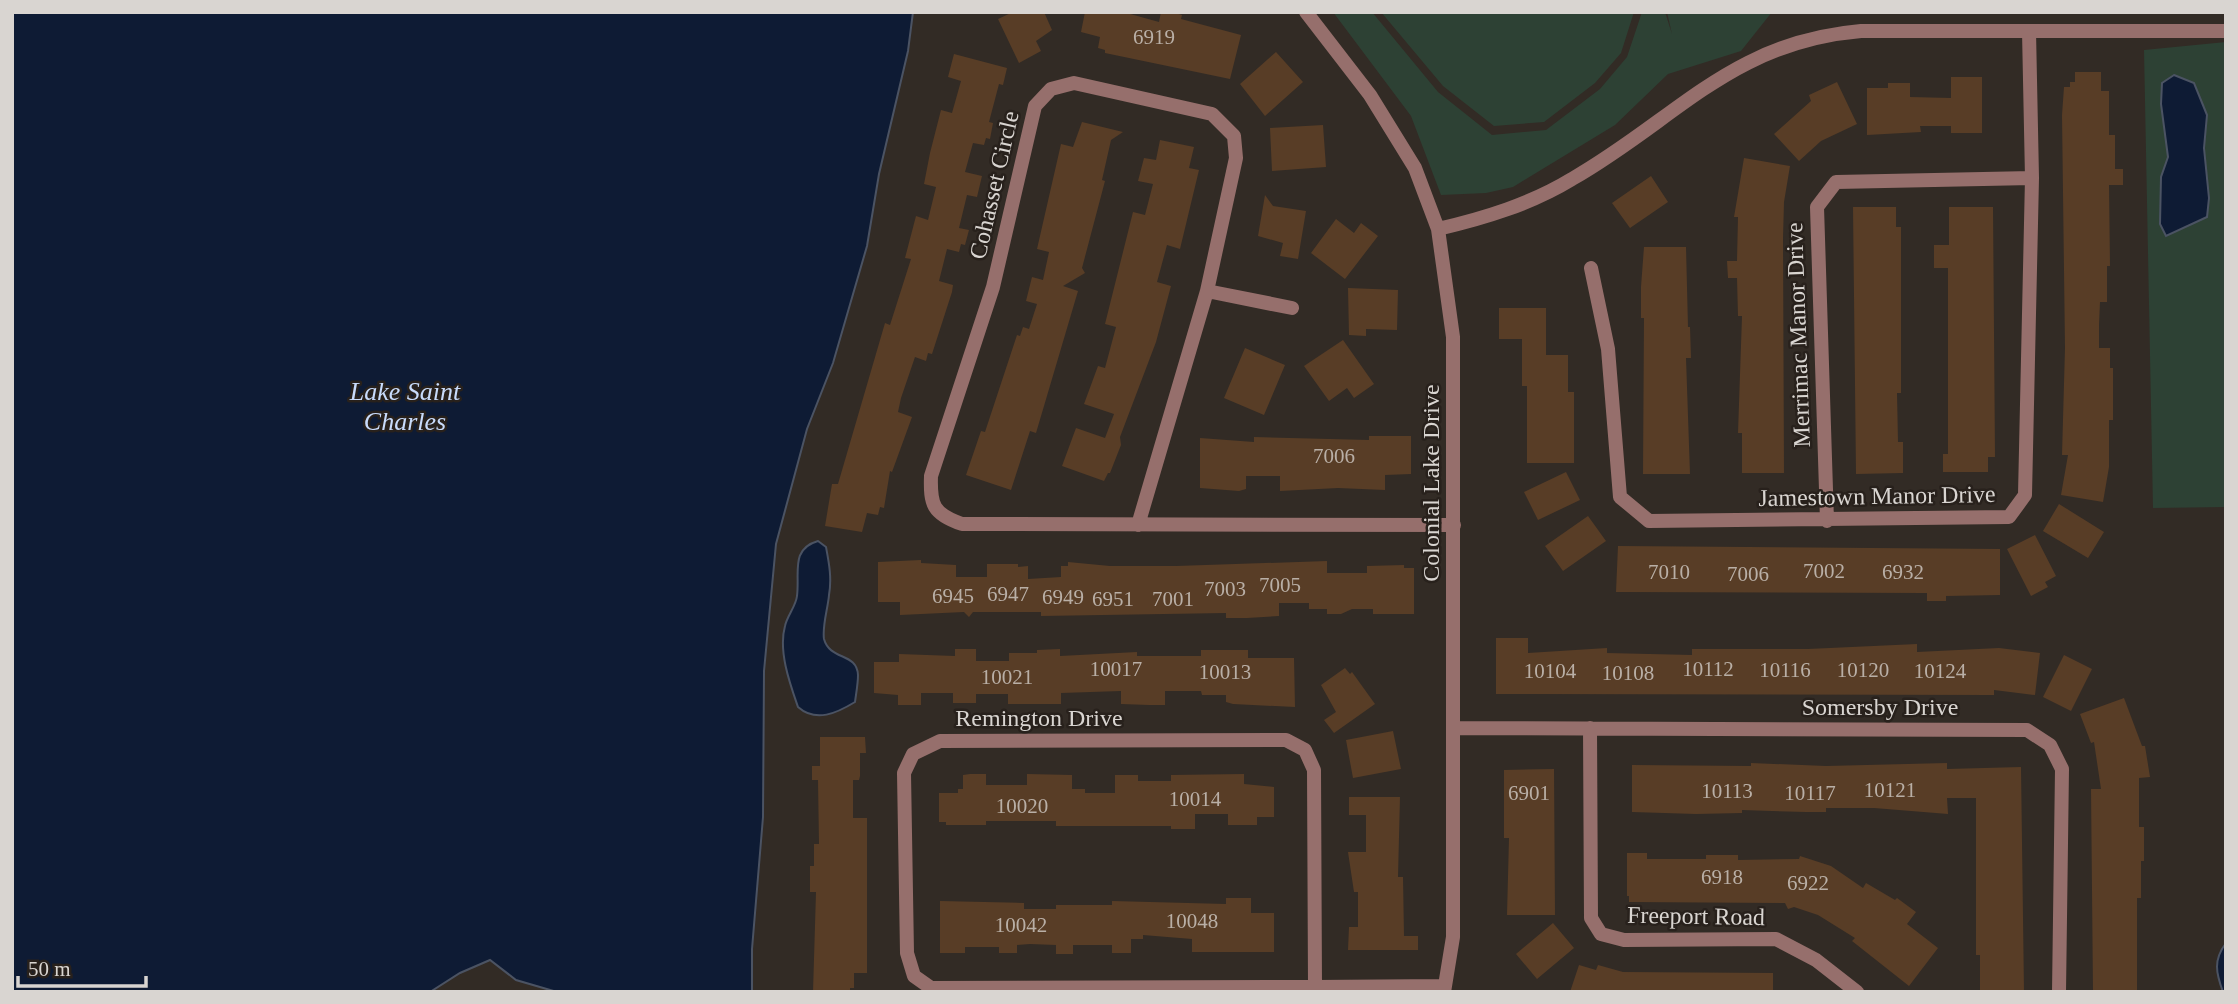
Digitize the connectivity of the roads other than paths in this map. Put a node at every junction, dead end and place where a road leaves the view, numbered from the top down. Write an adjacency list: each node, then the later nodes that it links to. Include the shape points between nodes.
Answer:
1 (1306, 12): 5 (street, Colonial Lake Drive, via 1370,95 1415,168)
2 (2029, 31): 3 (street); 4 (street, Jamestown Manor Drive); 5 (street, via 1861,31 1803,39 1721,75 1573,179 1506,209)
3 (2226, 31)
4 (2032, 178): 9 (street, Jamestown Manor Drive, via 2025,495 2009,517); 9 (street, Merrimac Manor Drive, via 1836,182 1817,207)
5 (1438, 229): 11 (street, Colonial Lake Drive, via 1453,337)
6 (1591, 268): 9 (street, Jamestown Manor Drive, via 1608,349 1620,497 1649,522)
7 (1207, 291): 8 (street); 10 (street, Cohasset Circle); 10 (street, Cohasset Circle, via 1236,158 1234,136 1212,114 1074,83 1051,89 1035,106 993,287 931,476 930,499 943,517 962,524)
8 (1293, 308)
9 (1827, 521)
10 (1138, 525): 11 (street, Cohasset Circle)
11 (1454, 525): 12 (street, Colonial Lake Drive)
12 (1455, 728): 13 (street, Somersby Drive); 15 (street, Colonial Lake Drive, via 1453,937)
13 (1590, 728): 16 (street, Freeport Road, via 1591,918 1601,934 1624,940 1776,939 1816,960); 17 (street, Somersby Drive, via 2027,730 2050,745 2062,769)
14 (1315, 987): 14 (street, Remington Drive, via 931,988 914,976 907,954 904,773 913,754 940,741 1286,740 1305,750 1314,770); 15 (street, Remington Drive)
15 (1444, 989)
16 (1857, 992)
17 (2059, 992)

